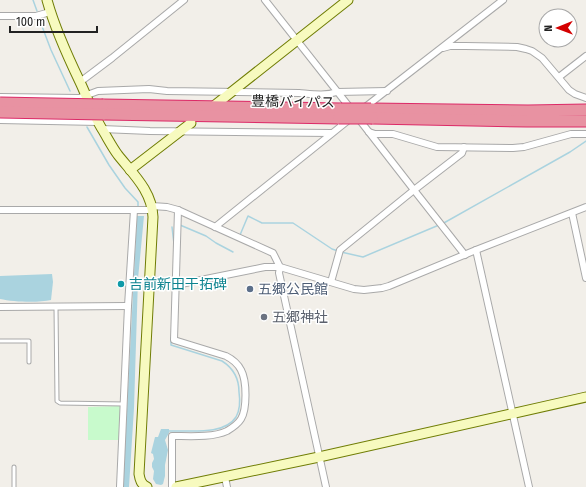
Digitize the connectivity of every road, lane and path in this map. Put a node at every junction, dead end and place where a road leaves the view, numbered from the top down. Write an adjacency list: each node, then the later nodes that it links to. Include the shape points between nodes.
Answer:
1 (47, 0): 6 (street)
2 (184, 0): 12 (street)
3 (265, 0): 8 (street)
4 (348, 0): 8 (street)
5 (503, 0): 9 (street)
6 (50, 12): 7 (street, via 36,16); 12 (street)
7 (0, 16)
8 (297, 40): 14 (street); 15 (street)
9 (442, 48): 11 (street, via 466,46 526,49 542,58); 13 (street)
10 (586, 56): 11 (street)
11 (559, 77): 18 (street, via 569,90)
12 (80, 82): 16 (street)
13 (387, 91): 15 (street); 23 (street)
14 (230, 92): 15 (street); 16 (street, via 132,89 98,91); 20 (street)
15 (337, 92): 23 (street)
16 (86, 96): 17 (street); 25 (street)
17 (0, 97)
18 (586, 98)
19 (0, 103): 25 (highway, 豊橋バイパス, bridge)
20 (215, 105)
21 (586, 110): 24 (highway, 豊橋バイパス)
22 (0, 112): 25 (highway, 豊橋バイパス, bridge)
23 (355, 114): 30 (street); 31 (street)
24 (371, 114): 25 (highway, 豊橋バイパス, bridge); 27 (highway, 豊橋バイパス)
25 (102, 117): 26 (street); 29 (street, via 125,131); 34 (street, via 117,153)
26 (0, 120)
27 (586, 121)
28 (191, 123): 29 (street)
29 (179, 131): 31 (street); 34 (street)
30 (369, 132): 33 (street, via 393,134 437,147); 35 (street)
31 (331, 133): 42 (street)
32 (586, 134): 33 (street, via 571,134 524,147)
33 (464, 147): 35 (street, via 462,153)
34 (130, 170): 37 (street, via 142,185)
35 (414, 190): 44 (street); 47 (street, via 339,251)
36 (586, 207): 41 (street)
37 (153, 208): 39 (street); 40 (street, via 167,207); 62 (street, via 139,474 142,484)
38 (0, 210): 39 (street)
39 (137, 210): 50 (street)
40 (178, 210): 42 (street); 48 (street)
41 (572, 213): 43 (street); 46 (street)
42 (215, 227): 45 (street, via 273,253)
43 (476, 250): 44 (street); 56 (street)
44 (465, 255): 47 (street, via 382,288 364,290)
45 (280, 267): 47 (street); 48 (street, via 265,267); 57 (street, via 279,273)
46 (586, 278)
47 (331, 282)
48 (176, 285): 63 (street, via 174,340 232,359 241,370 245,401 241,419 226,432 172,436)
49 (56, 306): 50 (street); 51 (street); 55 (lane, via 57,401)
50 (128, 306): 55 (street)
51 (0, 307)
52 (0, 341): 53 (lane, via 29,341)
53 (29, 362)
54 (586, 397): 56 (street)
55 (124, 404): 61 (street)
56 (513, 413): 57 (street); 67 (street)
57 (319, 457): 59 (street); 66 (street)
58 (14, 467): 60 (lane)
59 (225, 476): 64 (street); 65 (street)
60 (14, 487)
61 (120, 487)
62 (146, 487)
63 (172, 487)
64 (176, 487)
65 (227, 487)
66 (326, 487)
67 (529, 487)

